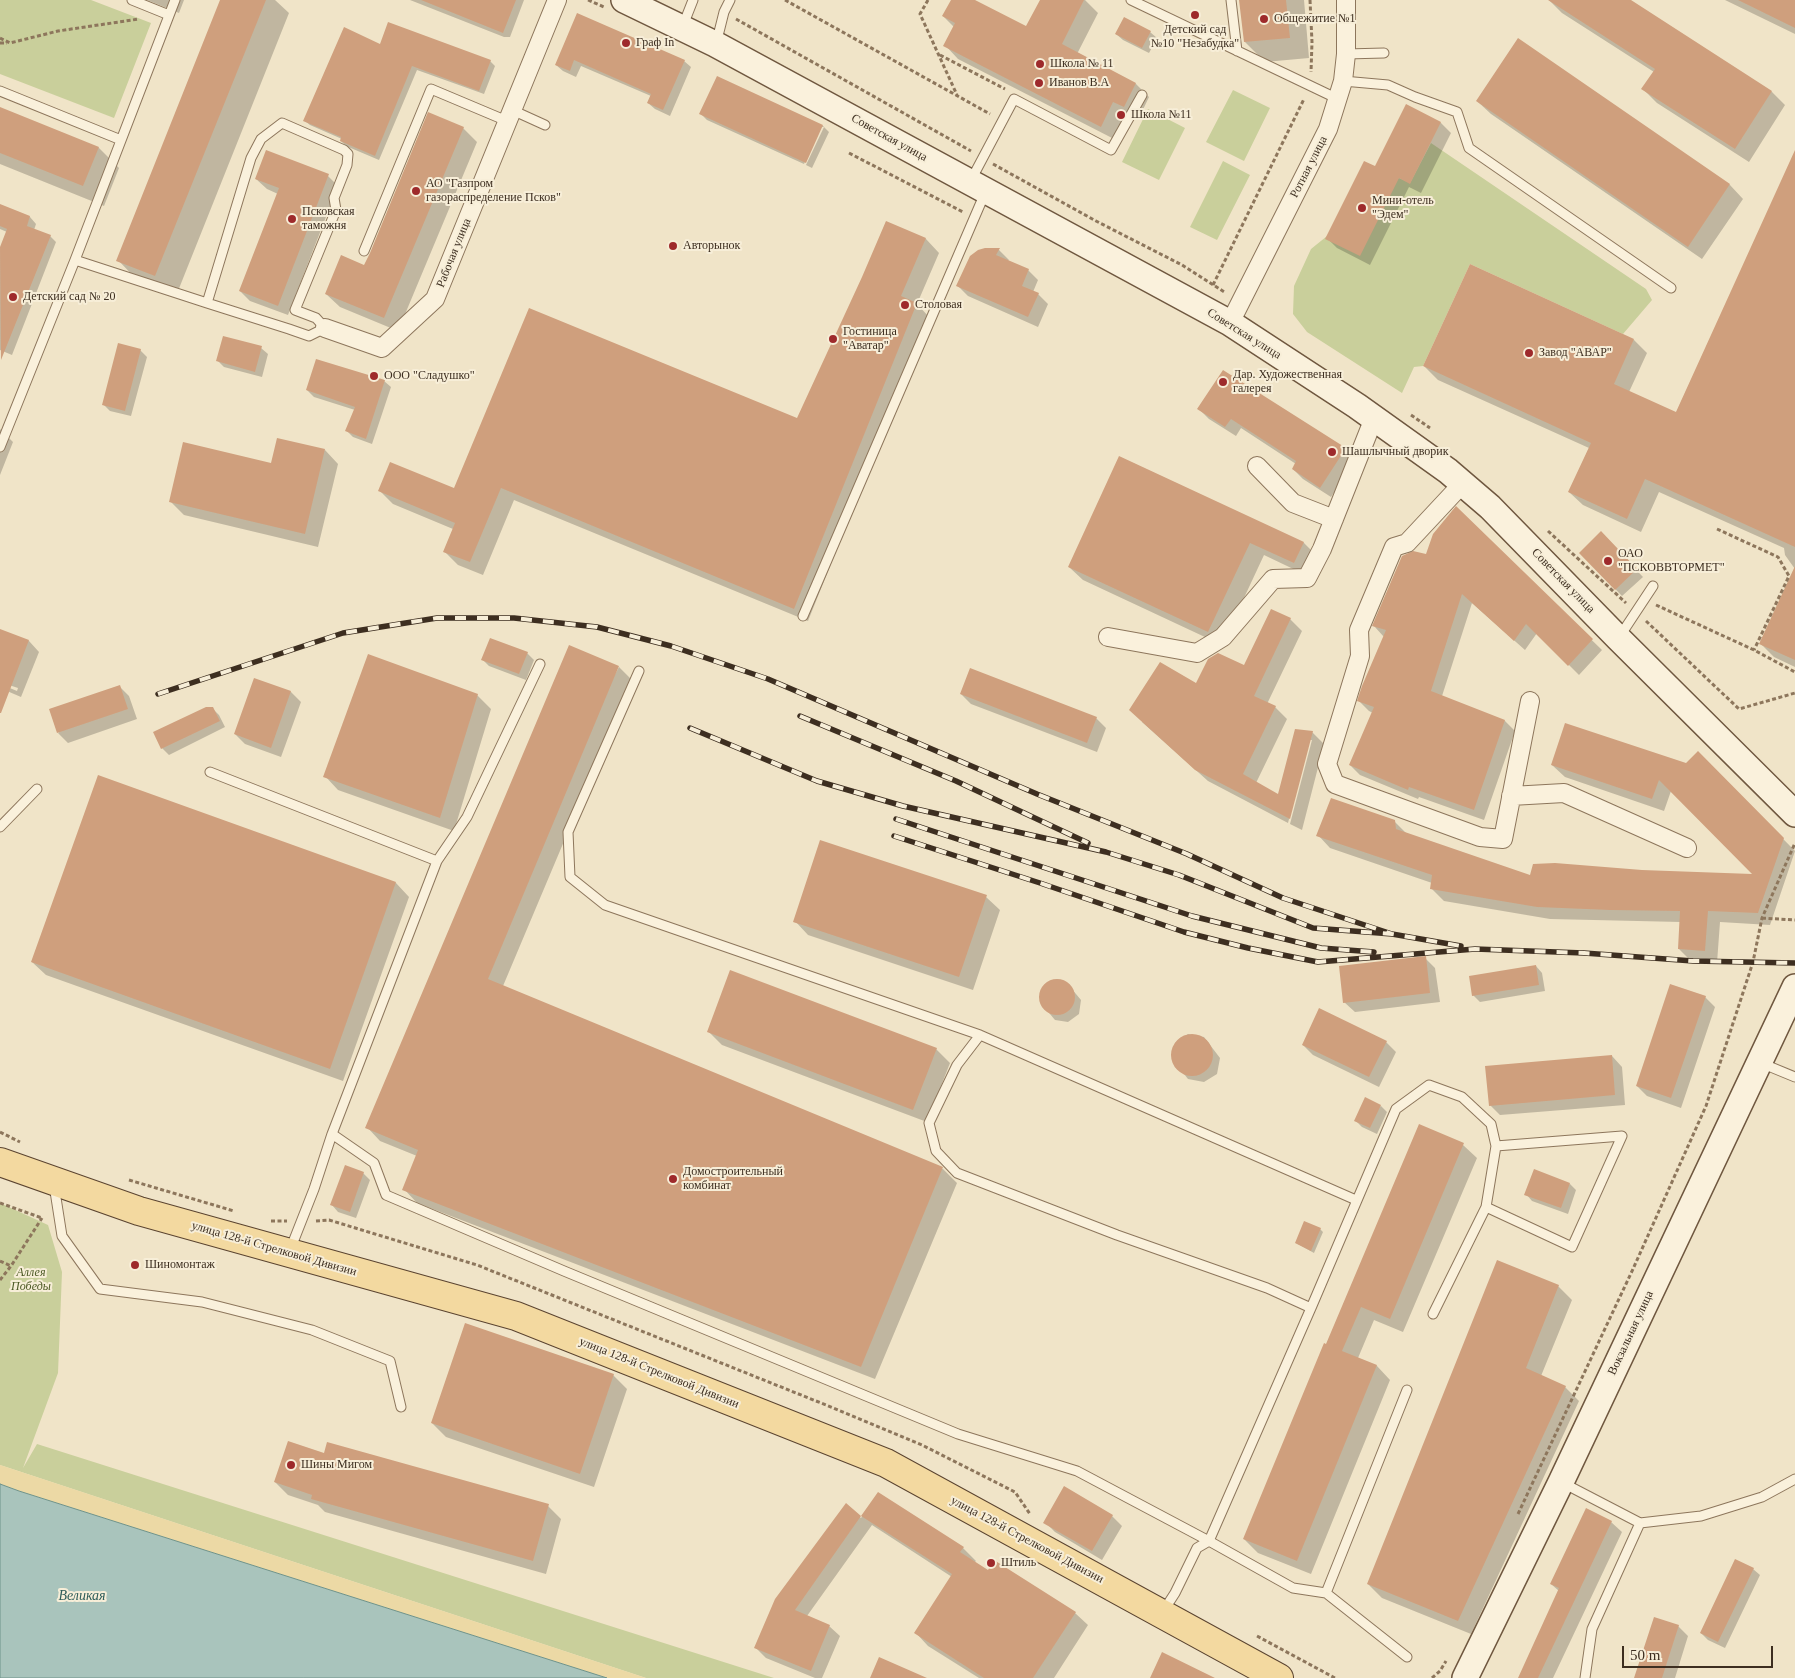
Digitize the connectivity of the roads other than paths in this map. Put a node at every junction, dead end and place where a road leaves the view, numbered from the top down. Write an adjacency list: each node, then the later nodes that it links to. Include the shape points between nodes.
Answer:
1 (132, 0): 10 (lane)
2 (175, 0): 10 (lane)
3 (557, 0): 20 (street, Рабочая улица)
4 (624, 0): 11 (street, Советская улица)
5 (694, 0): 11 (lane)
6 (730, 0): 12 (lane)
7 (1131, 0): 13 (lane)
8 (1232, 0): 13 (lane)
9 (1346, 0): 15 (street, Ротная улица)
10 (169, 15): 22 (lane)
11 (682, 28): 12 (street, Советская улица)
12 (716, 44): 23 (street, Советская улица)
13 (1237, 51): 19 (lane)
14 (1384, 53): 15 (lane)
15 (1346, 54): 16 (street, Ротная улица)
16 (1343, 81): 19 (street, Ротная улица); 26 (lane, via 1388,85 1457,112 1470,148)
17 (0, 91): 22 (lane)
18 (1142, 95): 23 (lane, via 1111,150 1014,99)
19 (1338, 100): 28 (street, Ротная улица, via 1328,129)
20 (510, 116): 21 (lane); 24 (lane, via 431,88); 29 (street, Рабочая улица, via 435,299 382,348)
21 (546, 125)
22 (121, 140): 25 (lane)
23 (978, 186): 28 (street, Советская улица); 36 (lane, via 975,218)
24 (364, 251)
25 (75, 260): 27 (lane); 31 (lane)
26 (1671, 288)
27 (207, 303): 29 (lane, via 309,336); 29 (lane, via 250,158 261,138 282,123 348,154 348,164 334,198 336,210 295,310 316,318)
28 (1230, 323): 30 (street, Советская улица)
29 (324, 328)
30 (1374, 418): 33 (street, Советская улица); 34 (street)
31 (0, 447)
32 (1256, 466): 34 (street, via 1293,503)
33 (1462, 483): 38 (street, Советская улица, via 1490,507); 44 (street, via 1407,543 1394,547 1360,630 1360,656 1327,764 1335,784 1480,837 1503,839)
34 (1334, 519): 37 (street, via 1307,578 1272,579 1223,637 1197,653)
35 (1653, 586): 38 (lane)
36 (804, 616)
37 (1108, 637)
38 (1618, 638): 45 (street, Советская улица)
39 (540, 664): 48 (lane, via 468,817)
40 (639, 671): 50 (lane, via 568,832 570,877 605,905)
41 (1530, 701): 44 (street)
42 (210, 772): 48 (lane)
43 (37, 789): 46 (lane)
44 (1511, 796): 47 (street, via 1564,793)
45 (1795, 814)
46 (0, 827)
47 (1687, 848)
48 (437, 861): 53 (lane)
49 (1795, 987): 51 (street, Вокзальная улица)
50 (980, 1036): 57 (lane); 60 (lane, via 957,1065 929,1123 936,1151 957,1173 1267,1288)
51 (1759, 1062): 52 (lane); 65 (street, Вокзальная улица)
52 (1795, 1076)
53 (332, 1134): 59 (lane); 67 (lane, via 374,1164 386,1195 958,1434 1077,1471)
54 (1496, 1146): 57 (lane, via 1491,1124 1462,1098 1429,1085 1396,1109); 58 (lane); 58 (lane, via 1622,1136 1572,1247)
55 (0, 1162): 56 (main road, улица 128-й Стрелковой Дивизии)
56 (55, 1191): 59 (main road, улица 128-й Стрелковой Дивизии); 63 (lane, via 62,1236 100,1289 202,1302 312,1330 390,1362)
57 (1356, 1200): 60 (lane)
58 (1486, 1207): 61 (lane)
59 (289, 1253): 69 (main road, улица 128-й Стрелковой Дивизии, via 516,1316 886,1463)
60 (1311, 1308): 67 (lane)
61 (1433, 1314)
62 (1407, 1390): 68 (lane)
63 (402, 1406)
64 (1795, 1479): 66 (lane, via 1762,1497 1701,1516)
65 (1561, 1482): 66 (lane); 72 (street, Вокзальная улица)
66 (1640, 1523): 73 (lane, via 1592,1629)
67 (1209, 1541): 68 (lane, via 1294,1588); 69 (lane, via 1197,1548 1176,1593)
68 (1326, 1593): 70 (lane)
69 (1162, 1613): 71 (main road, улица 128-й Стрелковой Дивизии)
70 (1407, 1657)
71 (1279, 1678)
72 (1465, 1678)
73 (1585, 1678)

